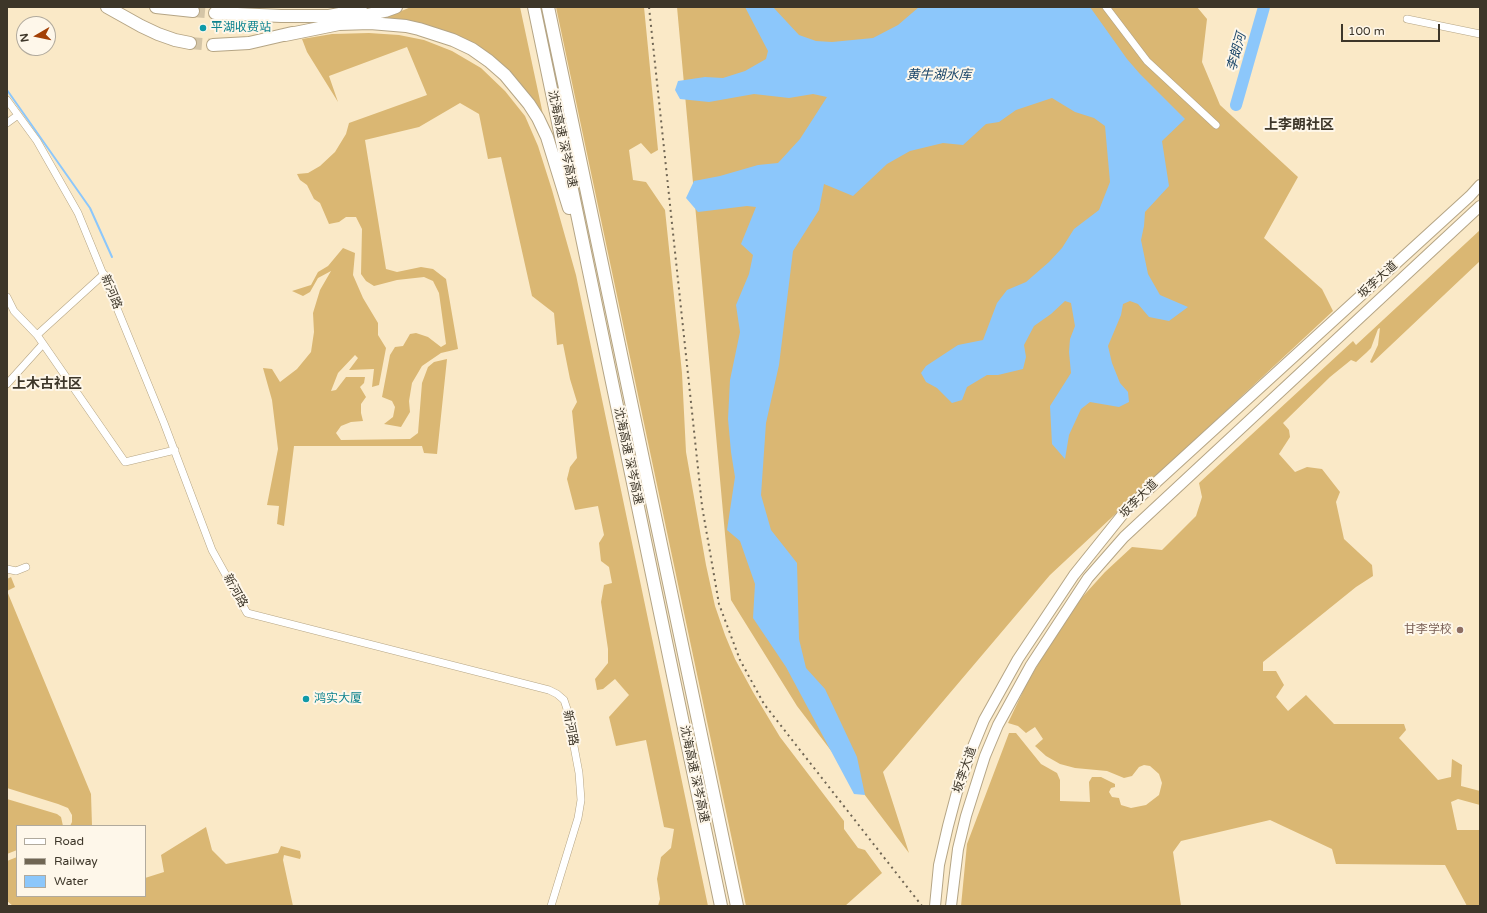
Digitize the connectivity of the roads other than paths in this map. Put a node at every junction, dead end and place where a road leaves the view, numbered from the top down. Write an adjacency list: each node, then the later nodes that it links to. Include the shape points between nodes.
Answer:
1 (107, 7): 14 (highway)
2 (114, 7): 14 (highway)
3 (156, 7): 10 (highway)
4 (346, 7): 12 (highway, via 328,12)
5 (376, 7): 12 (highway, via 329,16)
6 (396, 7): 16 (highway)
7 (534, 7): 29 (highway, 沈海高速 深岑高速)
8 (1106, 7): 22 (street, via 1147,61)
9 (548, 8): 36 (highway, 沈海高速 深岑高速)
10 (193, 11)
11 (216, 13): 12 (highway)
12 (281, 16)
13 (1406, 19): 15 (street)
14 (141, 26): 17 (highway, via 175,40)
15 (1480, 34)
16 (285, 35): 18 (highway, via 249,43); 29 (highway, via 346,24 406,26 437,34 472,49 505,75 529,104 547,137 569,206)
17 (190, 43)
18 (213, 45)
19 (7, 100): 20 (street, 新河路)
20 (18, 115): 21 (street); 25 (street, 新河路, via 37,141 78,212)
21 (7, 123)
22 (1216, 125)
23 (1480, 184): 37 (main road, 坂李大道, via 1470,196 1127,509 1074,575 1018,659 984,720 957,792 939,865)
24 (1480, 206): 38 (main road, 坂李大道, via 1124,537 1088,578 1031,665 998,725 985,756 958,849)
25 (104, 274): 27 (street); 31 (street, 新河路)
26 (7, 297): 27 (street, via 14,311)
27 (37, 335): 28 (street)
28 (43, 344): 30 (street); 31 (street, via 125,462)
29 (608, 360): 35 (highway, 沈海高速 深岑高速)
30 (7, 384)
31 (174, 450): 34 (street, 新河路, via 212,550 247,613 549,690 561,697 567,710 581,782 581,800 578,818)
32 (26, 567): 33 (street, via 16,571)
33 (7, 569)
34 (551, 906)
35 (722, 906)
36 (737, 906)
37 (935, 906)
38 (951, 906)

